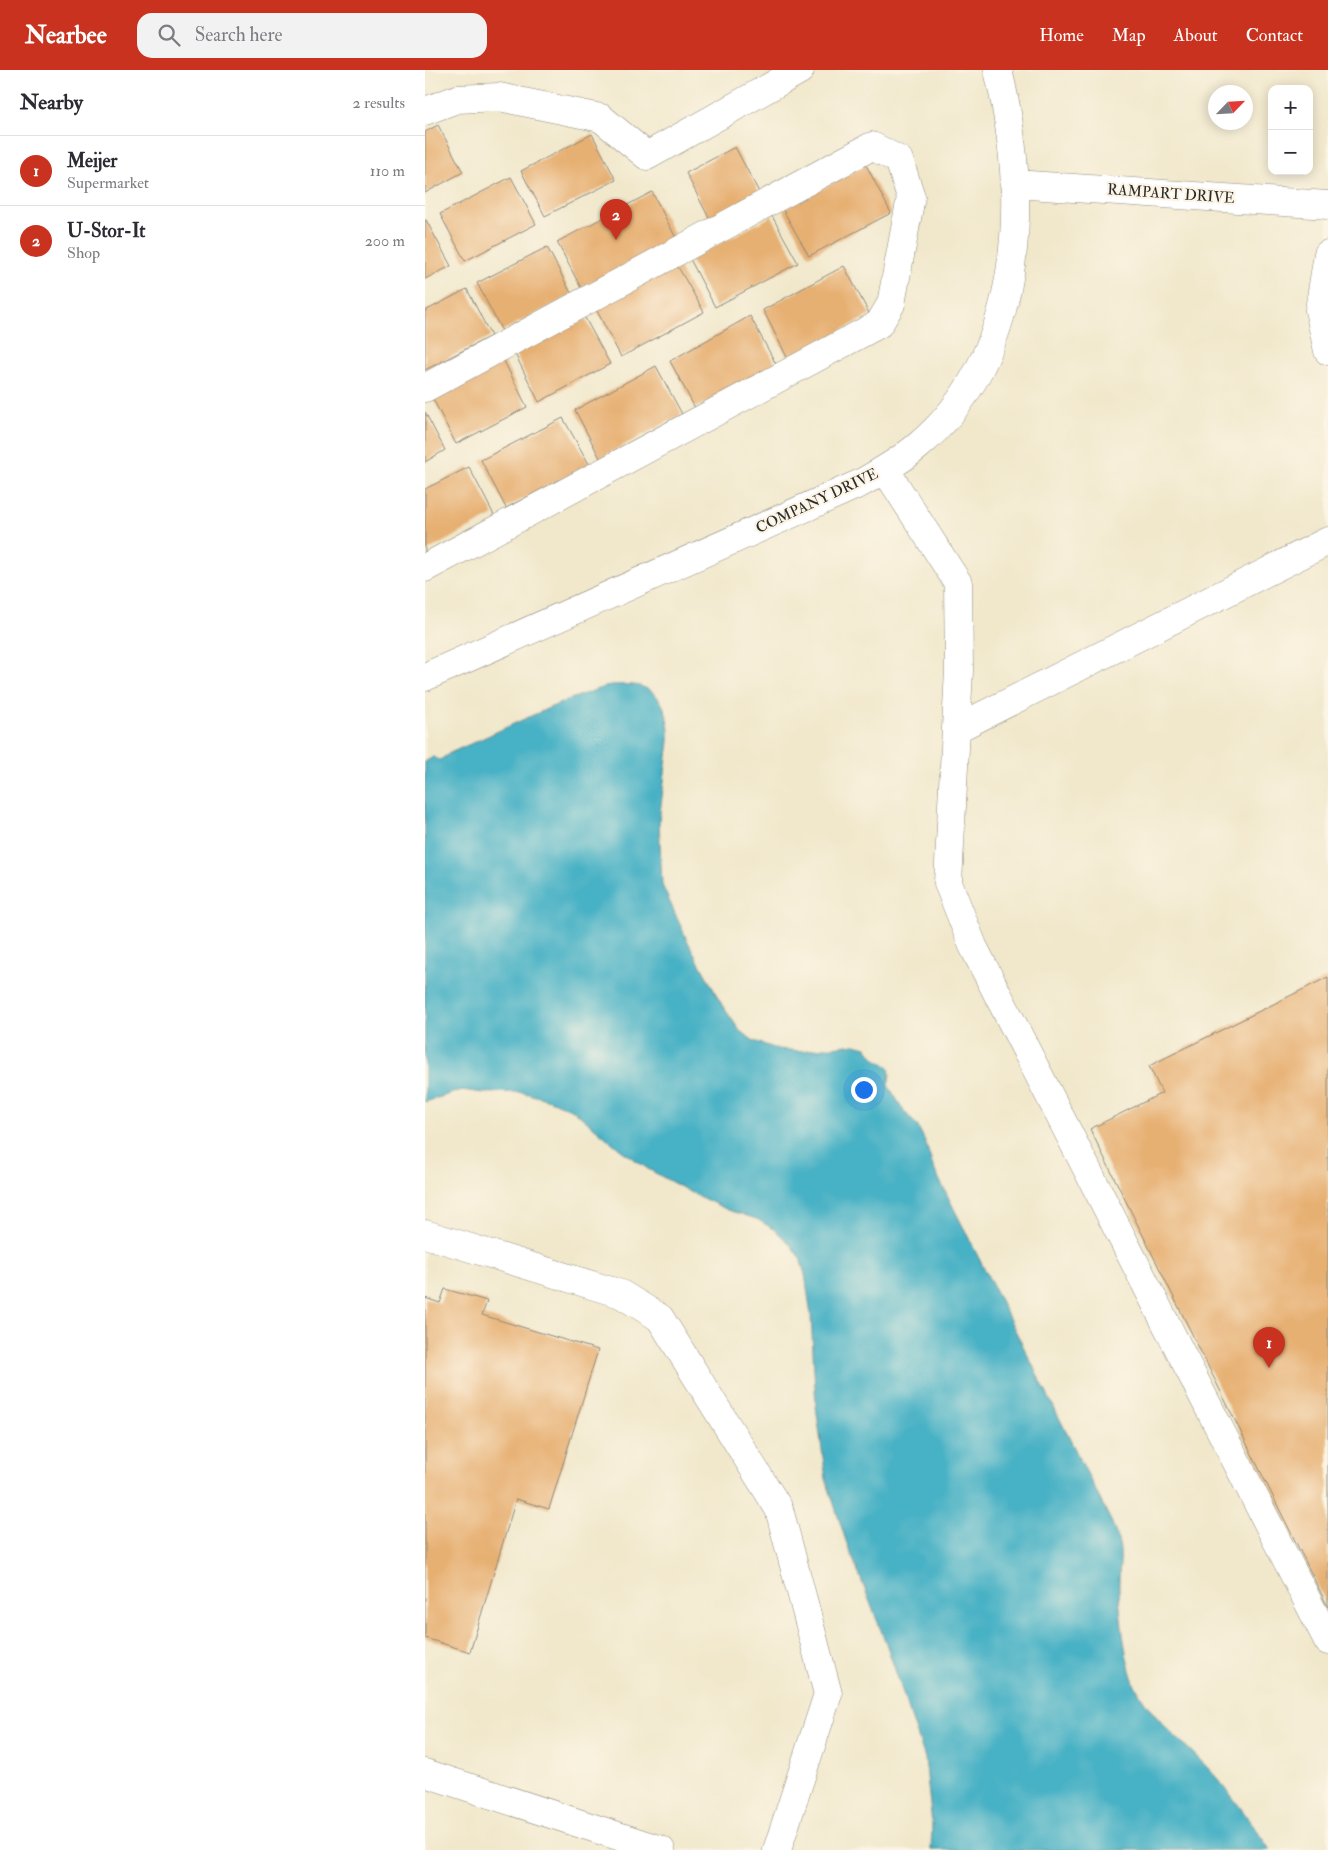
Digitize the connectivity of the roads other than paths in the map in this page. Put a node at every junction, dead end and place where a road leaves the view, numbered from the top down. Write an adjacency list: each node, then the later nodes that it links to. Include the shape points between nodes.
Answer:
1 (800, 70): 3 (street, via 647,156 601,118 499,97 457,99)
2 (998, 70): 4 (street, COMPANY DRIVE, via 1014,161)
3 (425, 111)
4 (1014, 184): 5 (street, RAMPART DRIVE); 9 (street, COMPANY DRIVE, via 1015,233 1006,298 987,355 965,393 942,421 918,446)
5 (1328, 205)
6 (1328, 254): 7 (street, via 1319,310)
7 (1328, 351)
8 (425, 388): 11 (street, via 872,146 899,160 911,197 891,304 879,324)
9 (885, 469): 12 (street, COMPANY DRIVE, via 861,483); 13 (street, via 957,583 959,670)
10 (1328, 541): 13 (street)
11 (425, 568)
12 (425, 677)
13 (956, 728): 15 (street, via 948,882 973,946)
14 (425, 1234): 18 (street, via 621,1294 660,1318 779,1509 828,1694)
15 (1328, 1641)
16 (425, 1773): 17 (street)
17 (661, 1850)
18 (777, 1850)

